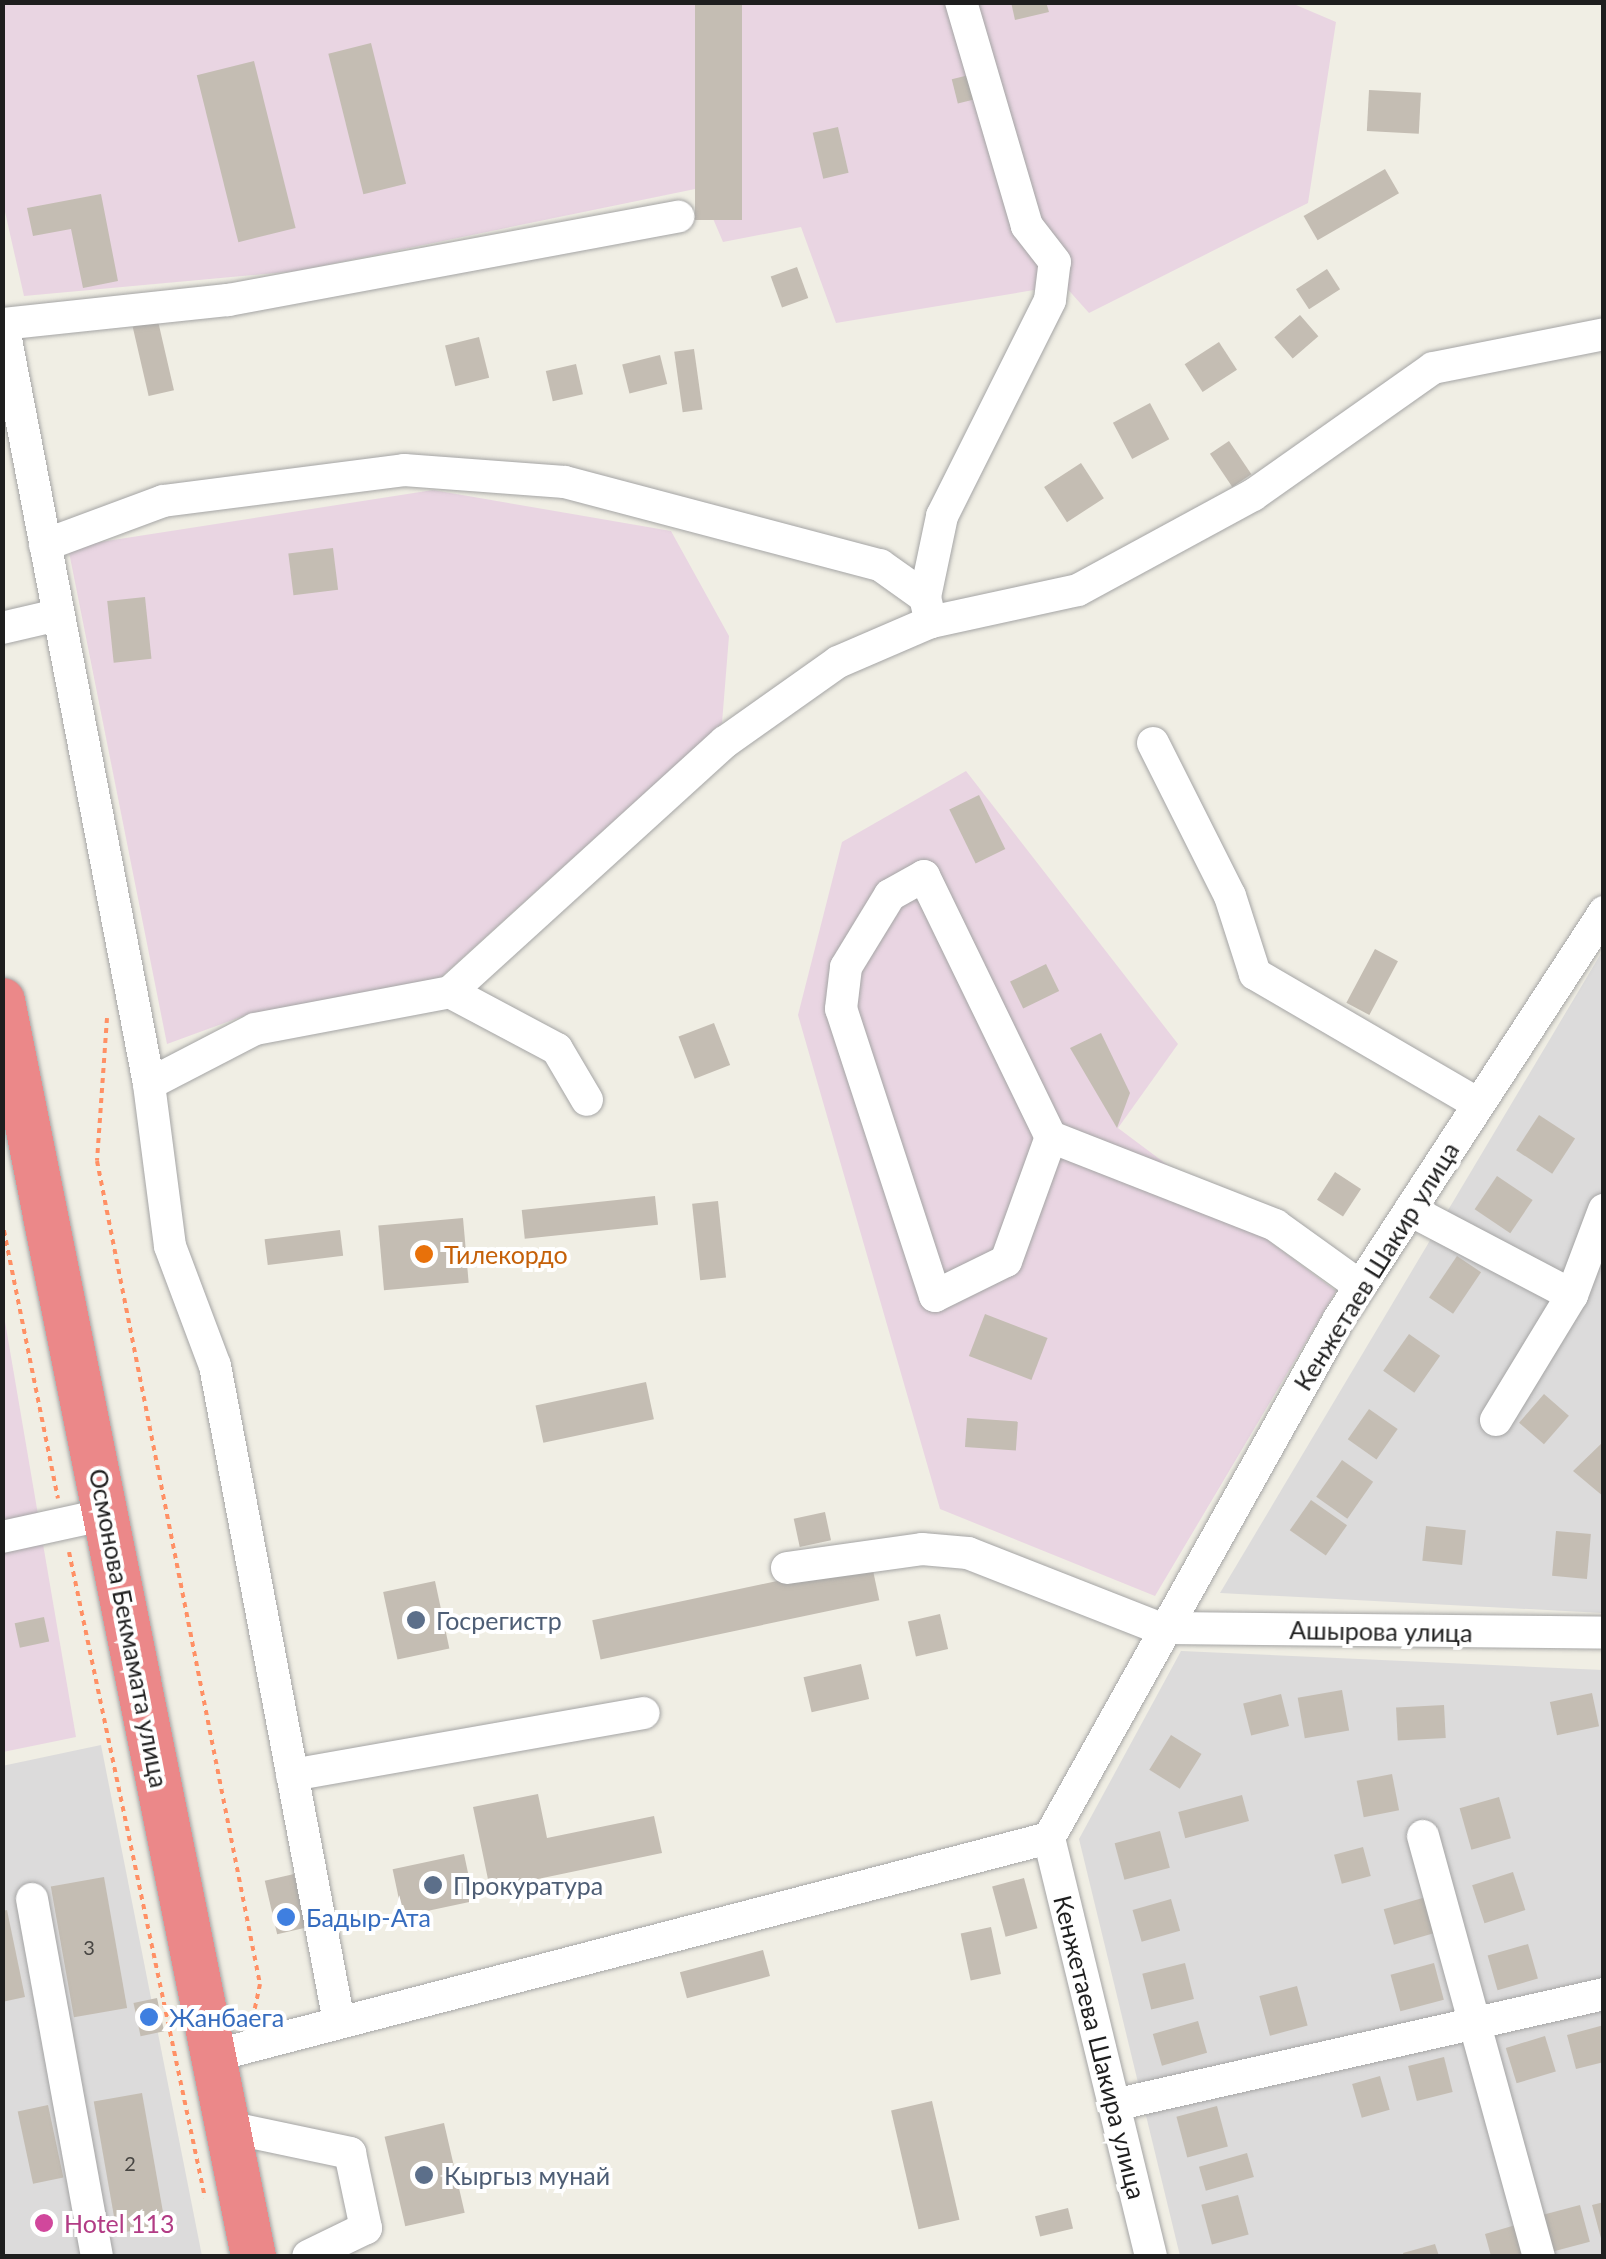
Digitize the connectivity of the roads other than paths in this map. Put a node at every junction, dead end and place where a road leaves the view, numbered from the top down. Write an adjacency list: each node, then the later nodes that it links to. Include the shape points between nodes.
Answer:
1 (961, 2): 6 (street, via 1027,226 1054,262 1050,300 942,516)
2 (678, 217): 3 (street, via 228,300)
3 (3, 324): 5 (street)
4 (1604, 334): 6 (street, via 1433,368 1253,495 1078,590)
5 (45, 545): 6 (street, via 163,500 404,470 566,482 880,565); 7 (street)
6 (928, 610): 11 (street, via 838,662 725,742)
7 (58, 615): 8 (street); 13 (street)
8 (2, 628)
9 (1153, 743): 15 (street, via 1230,896 1254,974)
10 (1604, 912): 15 (street, Кенжетаев Шакир улица)
11 (450, 992): 13 (street, via 255,1029); 14 (street, via 557,1050)
12 (2, 1000): 22 (highway, Осмонова Бекмамата улица)
13 (149, 1084): 28 (street, via 170,1246 215,1366)
14 (587, 1100)
15 (1478, 1104): 17 (street, Кенжетаев Шакир улица)
16 (1051, 1137): 16 (street, via 924,876 890,895 846,967 841,1008 935,1296 1006,1261); 19 (street, via 1275,1225)
17 (1410, 1210): 19 (street, Кенжетаев Шакир улица); 20 (street)
18 (1604, 1210): 20 (street)
19 (1360, 1286): 25 (street, Кенжетаев Шакир улица)
20 (1572, 1296): 21 (street)
21 (1496, 1420)
22 (107, 1514): 23 (street); 35 (highway, Осмонова Бекмамата улица)
23 (2, 1537)
24 (787, 1568): 25 (street, via 922,1549 968,1553)
25 (1158, 1628): 26 (street, Ашырова улица); 30 (street, Кенжетаев Шакир улица)
26 (1604, 1634)
27 (644, 1713): 28 (street)
28 (292, 1775): 33 (street)
29 (1422, 1836): 34 (street)
30 (1050, 1838): 33 (street); 36 (street, Кенжетаева Шакира улица)
31 (32, 1899): 38 (street)
32 (1604, 1994): 34 (street)
33 (339, 2022): 35 (street)
34 (1471, 2024): 36 (street); 42 (street, via 1495,2073)
35 (230, 2051): 37 (highway, Осмонова Бекмамата улица)
36 (1114, 2105): 41 (street, Кенжетаева Шакира улица)
37 (227, 2127): 39 (highway, Осмонова Бекмамата улица); 40 (street, via 350,2153 366,2228)
38 (97, 2256)
39 (253, 2256)
40 (308, 2256)
41 (1151, 2256)
42 (1539, 2256)

